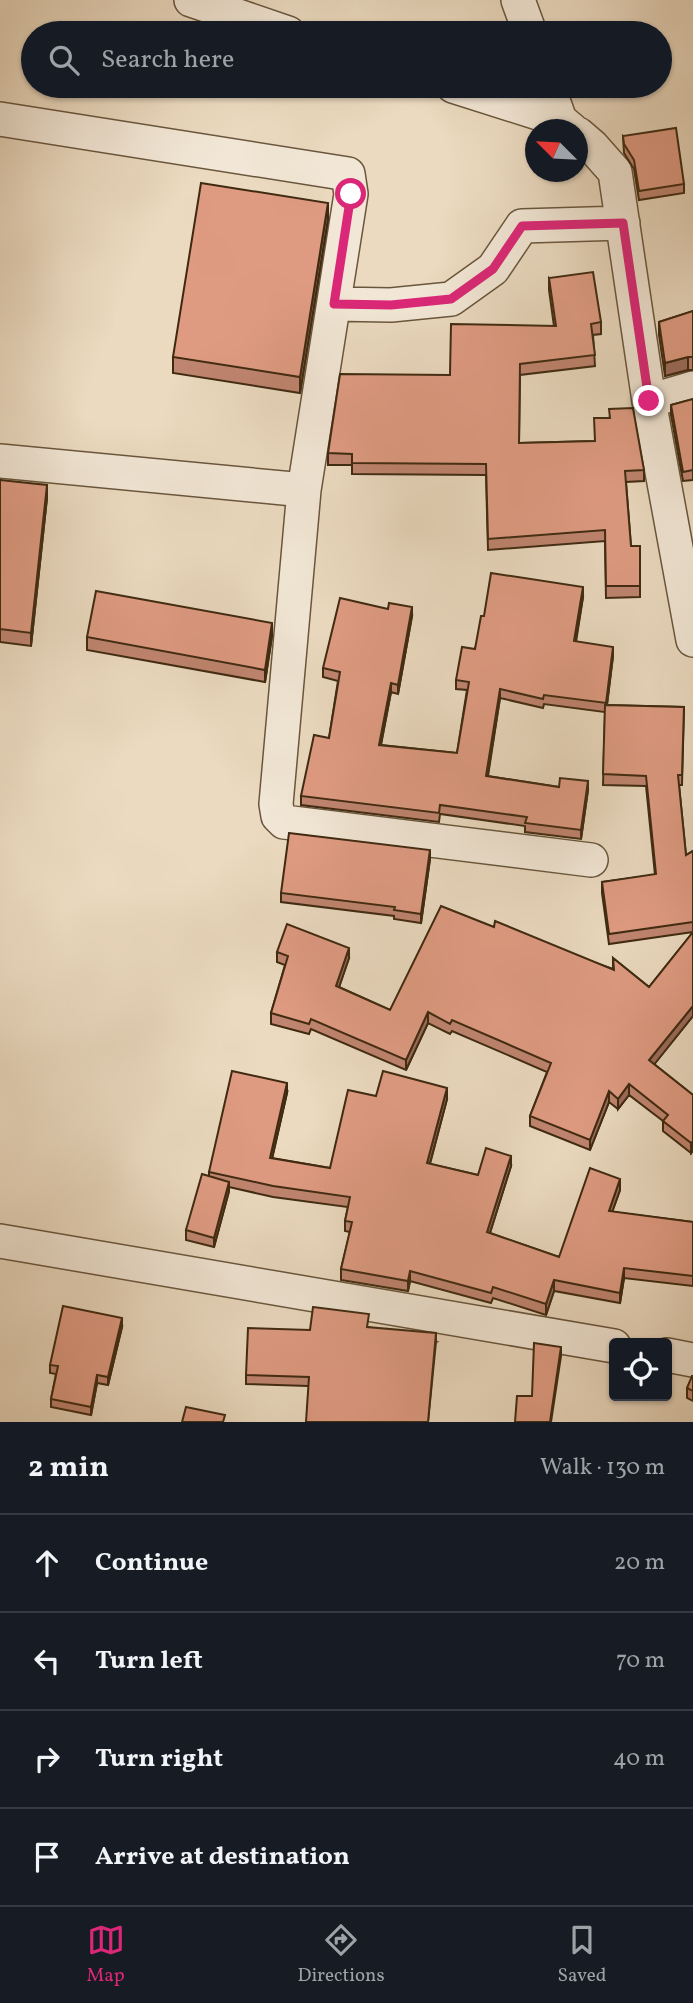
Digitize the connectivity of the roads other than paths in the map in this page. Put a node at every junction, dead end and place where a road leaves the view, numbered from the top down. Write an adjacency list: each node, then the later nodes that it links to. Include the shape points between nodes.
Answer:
1 (191, 0): 3 (street)
2 (518, 0): 4 (street)
3 (253, 21)
4 (526, 21)
5 (486, 98): 8 (street)
6 (554, 98): 9 (street)
7 (0, 119): 12 (street, via 348,174 351,194)
8 (545, 119)
9 (565, 119)
10 (588, 146): 11 (street, via 615,172)
11 (623, 223): 12 (street, via 522,226 493,269 451,299); 14 (street)
12 (334, 304): 16 (street)
13 (693, 388): 14 (street)
14 (649, 401): 17 (street)
15 (0, 461): 16 (street)
16 (304, 490): 18 (street, via 278,816 284,822)
17 (693, 640)
18 (591, 860)
19 (0, 1241): 20 (street)
20 (609, 1345)
21 (672, 1356): 22 (street)
22 (693, 1360)

